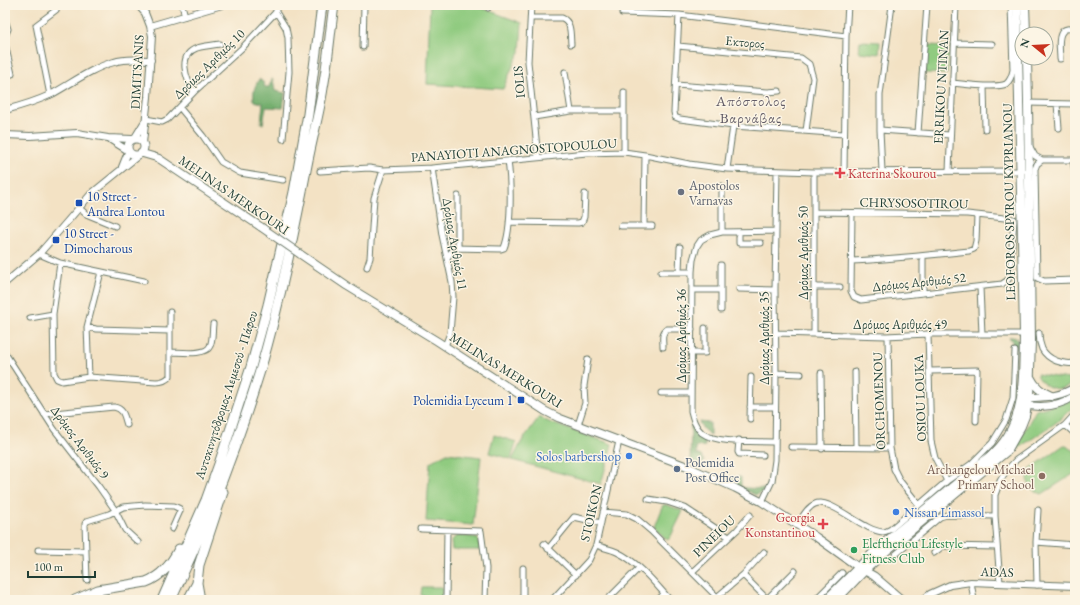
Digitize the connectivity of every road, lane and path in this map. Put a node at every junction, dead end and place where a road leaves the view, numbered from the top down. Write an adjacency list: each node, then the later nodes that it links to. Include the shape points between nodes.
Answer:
1 (138, 5): 25 (street, DIMITSANIS, via 145,13)
2 (182, 5): 22 (street)
3 (222, 5): 22 (street)
4 (276, 5): 19 (street)
5 (317, 5): 30 (highway)
6 (322, 5): 30 (highway)
7 (328, 5): 64 (highway)
8 (334, 5): 64 (highway, via 323,89)
9 (364, 5): 37 (street)
10 (531, 5): 23 (street, IOLIS)
11 (848, 5): 29 (street)
12 (892, 5): 62 (street, via 882,75)
13 (927, 5): 65 (street)
14 (956, 5): 31 (street, ERRIKOU NTINAN)
15 (1011, 5): 45 (street, via 1013,70 1005,84)
16 (1017, 5): 91 (main road, LEOFOROS SPYROU KYPRIANOU)
17 (1025, 5): 26 (main road)
18 (56, 10): 49 (street, via 36,26)
19 (276, 12): 47 (street, Δρόμος Αριθμός 10, via 242,48); 71 (street, via 286,28 288,38 289,72)
20 (622, 13): 21 (street)
21 (679, 15): 29 (street); 36 (street)
22 (185, 16): 25 (street)
23 (531, 18): 34 (street, via 566,19); 57 (street, IOLIS, via 528,62)
24 (5, 20): 28 (street, via 8,29)
25 (150, 26): 39 (street, DIMITSANIS)
26 (1026, 26)
27 (1075, 28): 38 (street, via 1062,31)
28 (5, 36)
29 (846, 36): 66 (street)
30 (317, 43): 96 (highway)
31 (954, 43): 35 (street); 43 (street, ERRIKOU NTINAN)
32 (5, 44): 42 (street)
33 (220, 44): 47 (street, via 197,48 185,59 184,66)
34 (571, 44)
35 (992, 44)
36 (678, 46): 44 (street); 63 (street, Εκτορος, via 801,58 810,64 813,78)
37 (363, 47)
38 (1060, 59)
39 (151, 60): 49 (street, via 115,61); 58 (street, DIMITSANIS)
40 (1027, 66): 50 (main road, LEOFOROS SPYROU KYPRIANOU)
41 (565, 72): 56 (street)
42 (12, 74)
43 (952, 83): 45 (street); 67 (street, ERRIKOU NTINAN)
44 (676, 85): 46 (street); 59 (street, via 675,117)
45 (984, 86): 61 (street)
46 (779, 91)
47 (194, 92): 53 (street, Δρόμος Αριθμός 10)
48 (624, 92): 55 (street)
49 (50, 95): 54 (street)
50 (1028, 103): 51 (street); 72 (main road, LEOFOROS SPYROU KYPRIANOU)
51 (1057, 104): 52 (street); 60 (street)
52 (1075, 104)
53 (180, 108): 58 (street, Δρόμος Αριθμός 10, via 162,122); 94 (street, via 221,162 240,173)
54 (5, 110)
55 (624, 111): 56 (street); 75 (street)
56 (572, 112): 57 (street)
57 (534, 117): 78 (street, IOLIS)
58 (146, 119): 70 (street, DIMITSANIS); 73 (street, DIMITSANIS)
59 (733, 126): 63 (street); 84 (street)
60 (1059, 128)
61 (985, 129)
62 (880, 130): 65 (street); 89 (street)
63 (806, 131): 66 (street)
64 (314, 132): 96 (highway)
65 (918, 133): 67 (street)
66 (844, 134): 93 (street)
67 (950, 134): 90 (street, ERRIKOU NTINAN)
68 (5, 135): 69 (street, via 77,133)
69 (108, 138): 70 (street); 74 (street)
70 (133, 139): 73 (main road, via 138,139); 74 (main road, via 128,145)
71 (283, 139)
72 (1028, 140): 80 (street, via 1032,152); 91 (main road, LEOFOROS SPYROU KYPRIANOU)
73 (143, 144): 76 (main road, via 144,148); 79 (main road, MELINAS MERKOURI)
74 (128, 151): 76 (main road, via 132,155); 85 (street)
75 (624, 152): 77 (street, PANAYIOTI ANAGNOSTOPOULOU); 78 (street, PANAYIOTI ANAGNOSTOPOULOU)
76 (140, 154): 79 (main road, MELINAS MERKOURI); 85 (street)
77 (645, 155): 84 (street, PANAYIOTI ANAGNOSTOPOULOU); 106 (street)
78 (538, 157): 82 (street, PANAYIOTI ANAGNOSTOPOULOU)
79 (158, 158): 154 (main road, MELINAS MERKOURI, bridge, via 347,286)
80 (1042, 160): 81 (street); 127 (street, via 1035,169 1037,278 1044,281)
81 (1074, 160): 99 (street)
82 (508, 161): 83 (street, PANAYIOTI ANAGNOSTOPOULOU); 105 (street)
83 (432, 168): 86 (street, PANAYIOTI ANAGNOSTOPOULOU); 118 (street, Δρόμος Αριθμός 11)
84 (727, 169): 88 (street, PANAYIOTI ANAGNOSTOPOULOU)
85 (120, 170): 100 (street, via 91,194)
86 (383, 170): 87 (street, PANAYIOTI ANAGNOSTOPOULOU, via 369,168); 122 (street, via 374,198 370,258)
87 (320, 171)
88 (777, 171): 92 (street, PANAYIOTI ANAGNOSTOPOULOU); 110 (street, Δρόμος Αριθμός 35)
89 (882, 171): 90 (street, PANAYIOTI ANAGNOSTOPOULOU); 93 (street, PANAYIOTI ANAGNOSTOPOULOU)
90 (949, 171): 91 (street, PANAYIOTI ANAGNOSTOPOULOU)
91 (1024, 171): 152 (main road, LEOFOROS SPYROU KYPRIANOU); 167 (main road, LEOFOROS SPYROU KYPRIANOU)
92 (814, 172): 93 (street, PANAYIOTI ANAGNOSTOPOULOU); 101 (street, Δρόμος Αριθμός 50)
93 (844, 172)
94 (283, 180)
95 (722, 186): 111 (street)
96 (298, 192): 182 (highway, Αυτοκινητόδρομος Λεμεσού - Πάφου, via 277,309); 183 (highway, Αυτοκινητόδρομος Λεμεσού - Πάφου, via 251,367)
97 (585, 194): 105 (street, via 582,222)
98 (458, 196): 115 (street)
99 (1075, 202)
100 (79, 208): 107 (street, via 86,214); 116 (street)
101 (814, 212): 102 (street, CHRYSOSOTIROU); 131 (street, Δρόμος Αριθμός 50)
102 (852, 213): 103 (street, CHRYSOSOTIROU); 119 (street, Δρόμος Αριθμός 52)
103 (977, 216): 104 (street, CHRYSOSOTIROU); 117 (street, via 974,249)
104 (1014, 219): 130 (street, Δρόμος Αριθμός 52, via 1008,280 1002,284)
105 (509, 222): 115 (street, via 504,248)
106 (644, 225): 108 (street); 109 (street)
107 (115, 226)
108 (621, 226)
109 (652, 226)
110 (776, 231): 112 (street, Δρόμος Αριθμός 36); 136 (street, Δρόμος Αριθμός 35)
111 (722, 232): 112 (street, Δρόμος Αριθμός 36); 126 (street, Δρόμος Αριθμός 36, via 701,240 694,254)
112 (739, 232): 113 (street, via 739,243)
113 (761, 243)
114 (680, 246): 125 (street)
115 (458, 248): 118 (street, via 452,250)
116 (39, 254): 120 (street); 129 (street)
117 (923, 256): 119 (street); 137 (street)
118 (447, 258): 154 (street, Δρόμος Αριθμός 11, via 453,297 450,333)
119 (852, 261): 137 (street, Δρόμος Αριθμός 52, via 851,291 854,297 861,300)
120 (60, 263): 123 (street); 140 (street)
121 (721, 265): 135 (street)
122 (367, 267)
123 (101, 272): 128 (street); 143 (street)
124 (661, 272): 125 (street)
125 (679, 272): 126 (street)
126 (692, 272): 134 (street, Δρόμος Αριθμός 36)
127 (1075, 280)
128 (144, 282)
129 (5, 283)
130 (980, 286): 137 (street, Δρόμος Αριθμός 52); 151 (street)
131 (814, 287): 132 (street); 149 (street, Δρόμος Αριθμός 50)
132 (840, 287)
133 (739, 289): 136 (street)
134 (692, 290): 135 (street); 145 (street, Δρόμος Αριθμός 36)
135 (720, 290): 138 (street)
136 (775, 290): 147 (street, Δρόμος Αριθμός 35)
137 (923, 293)
138 (720, 310)
139 (170, 312): 146 (street)
140 (53, 314): 141 (street); 168 (street, via 56,379 62,381)
141 (30, 318)
142 (213, 324): 157 (street, via 211,346 208,350 203,353)
143 (87, 326): 146 (street, via 96,329); 168 (street)
144 (705, 328): 159 (street, via 705,353)
145 (692, 329): 155 (street, via 664,331); 159 (street, Δρόμος Αριθμός 36)
146 (170, 331): 157 (street)
147 (776, 332): 149 (street, Δρόμος Αριθμός 49); 164 (street, Δρόμος Αριθμός 35)
148 (1039, 333): 161 (street, via 1042,350 1047,355 1059,362)
149 (814, 334): 153 (street, Δρόμος Αριθμός 49)
150 (928, 334): 151 (street, Δρόμος Αριθμός 49); 153 (street, Δρόμος Αριθμός 49); 162 (street, OSIOU LOUKA)
151 (982, 334): 152 (street, Δρόμος Αριθμός 49)
152 (1024, 334): 175 (main road, LEOFOROS SPYROU KYPRIANOU)
153 (888, 336): 194 (street, ORCHOMENOU)
154 (445, 346): 185 (main road, MELINAS MERKOURI, via 545,411)
155 (663, 347)
156 (1015, 351): 196 (street, via 1013,398 1006,420 992,443 971,464)
157 (170, 352): 168 (street, via 170,376 164,381)
158 (5, 353): 178 (street, Δρόμος Αριθμός 9)
159 (692, 353): 172 (street, Δρόμος Αριθμός 36)
160 (588, 359): 185 (street, via 584,403)
161 (1075, 363)
162 (930, 371): 181 (street, via 977,370); 196 (street, OSIOU LOUKA, via 931,441 935,458)
163 (855, 372): 191 (street)
164 (776, 373): 166 (street); 177 (street, Δρόμος Αριθμός 35)
165 (821, 373): 193 (street)
166 (801, 374)
167 (1030, 376): 173 (main road, via 1040,391); 175 (main road, LEOFOROS SPYROU KYPRIANOU)
168 (89, 377)
169 (751, 377): 176 (street)
170 (1075, 387): 173 (main road)
171 (661, 393): 172 (street)
172 (691, 393): 188 (street, Δρόμος Αριθμός 36, via 691,411 694,422 701,432 712,438)
173 (1051, 396): 175 (main road)
174 (1075, 396): 175 (main road, via 1068,401 1048,406)
175 (1024, 401): 225 (main road, via 1013,427 996,452 877,549)
176 (750, 407): 177 (street); 180 (street)
177 (775, 407): 190 (street, Δρόμος Αριθμός 35)
178 (44, 414): 184 (street, via 114,407 123,411); 200 (street, Δρόμος Αριθμός 9)
179 (1075, 414): 186 (street)
180 (750, 419)
181 (976, 421)
182 (244, 422): 233 (highway, via 233,464 199,565); 242 (highway, Αυτοκινητόδρομος Λεμεσού - Πάφου, via 211,508)
183 (233, 423): 240 (highway, via 181,545 168,567 146,582 98,590); 241 (highway, Αυτοκινητόδρομος Λεμεσού - Πάφου, via 206,500)
184 (127, 425)
185 (578, 425): 189 (main road, MELINAS MERKOURI)
186 (1066, 425): 187 (street); 204 (street, via 1016,460 1006,471 995,495)
187 (1075, 434)
188 (739, 440): 190 (street, Δρόμος Αριθμός 36); 195 (street, via 739,454)
189 (620, 441): 198 (main road, MELINAS MERKOURI, via 686,466); 202 (street, STOIKON)
190 (775, 442): 198 (street, Δρόμος Αριθμός 35, via 772,481)
191 (856, 447): 193 (street); 194 (street)
192 (791, 448): 193 (street)
193 (822, 448)
194 (890, 448): 199 (street, ORCHOMENOU, via 894,469)
195 (763, 455)
196 (948, 481): 199 (street)
197 (648, 499): 210 (street, via 685,508)
198 (762, 502): 206 (main road, MELINAS MERKOURI)
199 (919, 505): 206 (street, via 884,532 871,529 827,504 816,503 808,509)
200 (115, 510): 208 (street, via 145,504 177,507 180,511); 211 (street, Δρόμος Αριθμός 9, via 125,530); 219 (street, via 87,521)
201 (1038, 510): 212 (street)
202 (603, 512): 205 (street, STOIKON); 227 (street, via 627,514 637,519)
203 (750, 515): 210 (street, PINEIOU)
204 (995, 516): 216 (street); 222 (street, via 947,515)
205 (601, 523): 215 (street, STOIKON); 217 (street, via 574,517)
206 (797, 525): 225 (main road, MELINAS MERKOURI)
207 (421, 529): 209 (street)
208 (172, 530)
209 (447, 530): 245 (street); 246 (street, via 481,531 486,568)
210 (729, 537): 227 (street, PINEIOU)
211 (138, 542)
212 (1036, 542): 214 (street); 235 (street)
213 (544, 544): 217 (street)
214 (1075, 545)
215 (596, 546): 224 (street, via 616,552); 229 (street, STOIKON, via 589,560)
216 (997, 547): 221 (street, via 943,546); 234 (street)
217 (548, 549): 229 (street)
218 (38, 550): 219 (street)
219 (86, 551): 231 (street)
220 (764, 552): 230 (street)
221 (934, 553)
222 (895, 555)
223 (523, 568): 247 (street)
224 (639, 568): 237 (street); 249 (street)
225 (861, 569): 239 (main road); 254 (main road); 255 (main road, MELINAS MERKOURI, via 874,576)
226 (795, 571): 252 (street)
227 (692, 572): 238 (street)
228 (842, 573): 253 (street)
229 (576, 575): 248 (street, STOIKON)
230 (743, 575): 238 (street); 252 (street)
231 (87, 580)
232 (971, 582): 234 (street, ADAS); 256 (street, ADAS, via 950,585); 257 (street)
233 (197, 583): 243 (highway); 244 (highway)
234 (1000, 583): 235 (street, ADAS)
235 (1037, 585): 236 (street, ADAS)
236 (1075, 586)
237 (664, 594): 250 (street); 251 (street)
238 (718, 599)
239 (837, 599)
240 (75, 600)
241 (162, 600)
242 (171, 600)
243 (188, 600)
244 (200, 600)
245 (446, 600)
246 (485, 600)
247 (523, 600)
248 (552, 600)
249 (607, 600)
250 (658, 600)
251 (670, 600)
252 (768, 600)
253 (815, 600)
254 (826, 600)
255 (902, 600)
256 (923, 600)
257 (974, 600)

